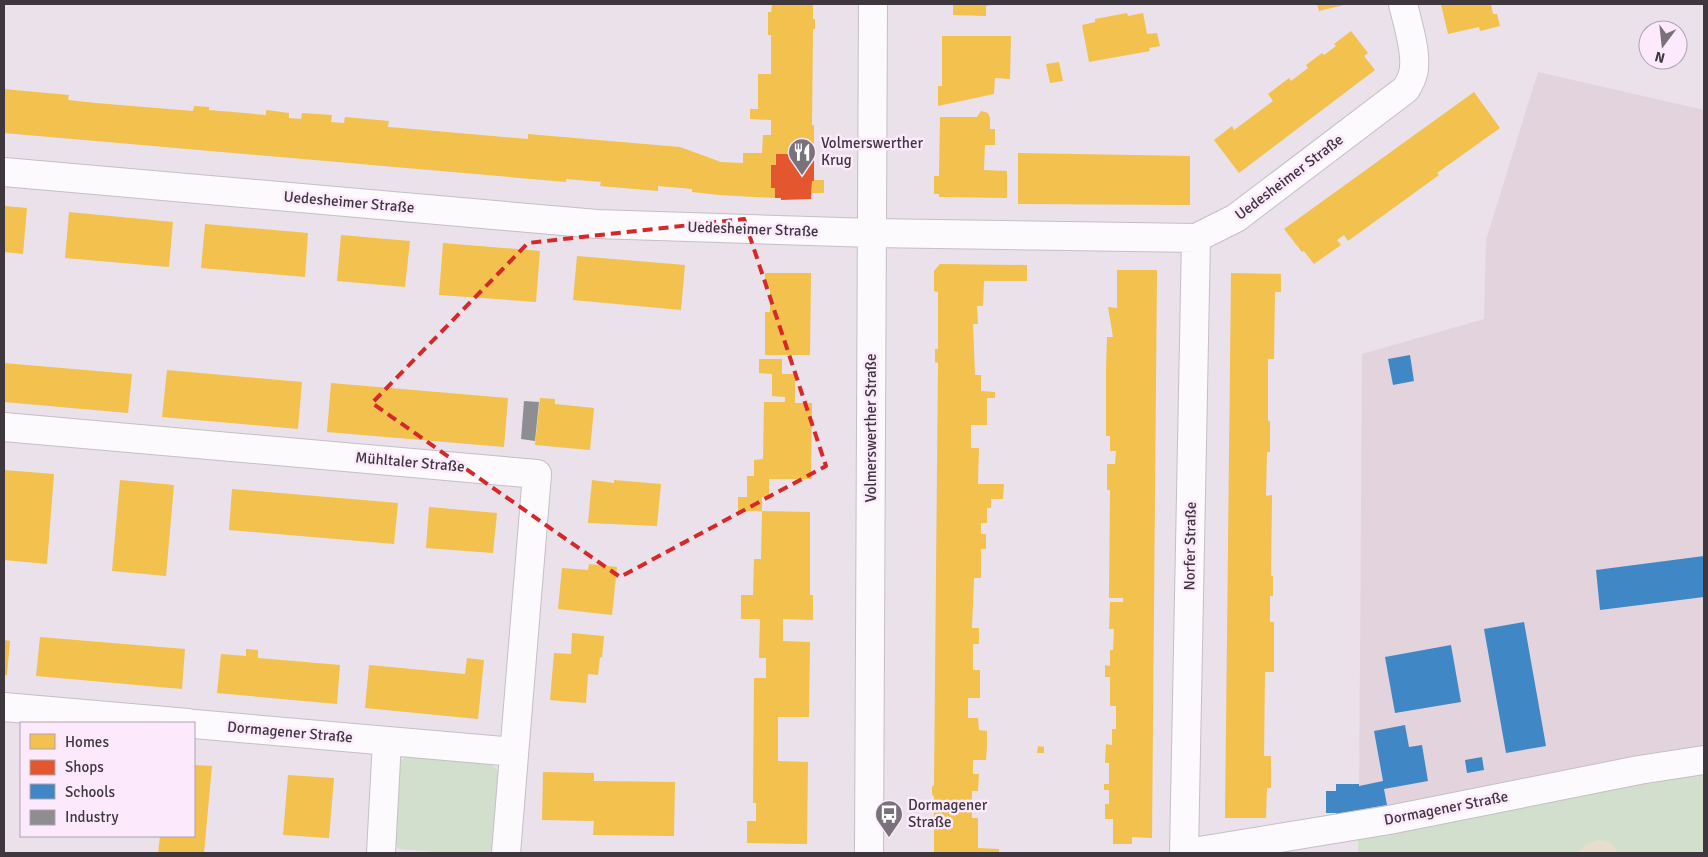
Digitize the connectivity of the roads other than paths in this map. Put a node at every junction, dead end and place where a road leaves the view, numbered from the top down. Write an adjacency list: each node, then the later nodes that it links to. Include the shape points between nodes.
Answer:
1 (874, 4): 4 (street, Volmerswerther Straße)
2 (1403, 4): 5 (street, Uedesheimer Straße, via 1415,66 1406,89 1236,218)
3 (4, 172): 4 (street, Uedesheimer Straße, via 597,224)
4 (872, 233): 5 (street, Uedesheimer Straße); 15 (street, Volmerswerther Straße)
5 (1196, 238): 16 (street, Norfer Straße)
6 (4, 427): 11 (street, Mühltaler Straße, via 537,474)
7 (4, 707): 8 (street)
8 (176, 722)
9 (195, 724): 10 (street, Dormagener Straße)
10 (387, 741): 11 (street, Dormagener Straße); 13 (street)
11 (514, 752): 14 (street)
12 (1704, 760): 16 (street, Dormagener Straße, via 1388,820)
13 (381, 853)
14 (506, 853)
15 (869, 853)
16 (1186, 853)

